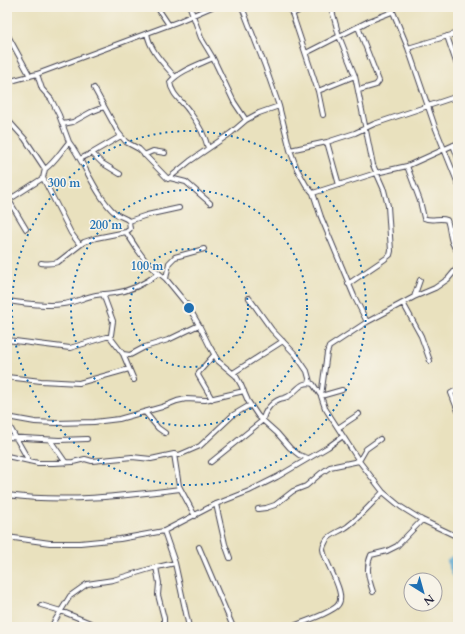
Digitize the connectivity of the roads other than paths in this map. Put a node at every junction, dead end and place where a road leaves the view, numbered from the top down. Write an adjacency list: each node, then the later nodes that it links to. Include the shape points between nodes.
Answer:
1 (157, 7): 11 (street)
2 (190, 7): 10 (street)
3 (212, 7): 10 (street)
4 (242, 7): 32 (street)
5 (290, 7): 9 (street)
6 (307, 7): 9 (street)
7 (331, 7): 16 (street)
8 (392, 9): 12 (street); 18 (street)
9 (292, 14): 19 (street)
10 (192, 16): 11 (street); 20 (street)
11 (169, 25): 13 (street)
12 (358, 27): 16 (street); 28 (street, via 379,81 376,85)
13 (147, 33): 22 (street); 25 (street, via 154,50)
14 (7, 34): 23 (street)
15 (458, 34): 17 (street)
16 (339, 36): 19 (street); 24 (street)
17 (447, 36): 18 (street); 21 (street)
18 (408, 48): 31 (street)
19 (306, 53): 29 (street)
20 (213, 58): 25 (street); 36 (street, via 234,102)
21 (458, 68)
22 (37, 74): 23 (street); 37 (street, via 42,89 51,99)
23 (30, 76): 26 (street)
24 (355, 76): 28 (street); 29 (street)
25 (174, 78): 44 (street, via 170,86 196,121)
26 (7, 82)
27 (94, 88): 33 (street)
28 (359, 90): 38 (street)
29 (318, 91): 34 (street)
30 (458, 96): 31 (street)
31 (428, 105): 38 (street); 45 (street)
32 (279, 106): 36 (street); 46 (street)
33 (104, 107): 37 (street); 39 (street)
34 (323, 115)
35 (7, 119): 53 (street, via 25,139)
36 (246, 120): 44 (street, via 231,134)
37 (63, 124): 40 (street)
38 (365, 129): 41 (street); 54 (street)
39 (121, 136): 48 (street); 49 (street)
40 (68, 142): 51 (street); 53 (street)
41 (327, 142): 46 (street); 59 (street)
42 (458, 143): 43 (street)
43 (453, 145): 45 (street); 50 (street)
44 (208, 148): 57 (street)
45 (444, 149): 52 (street); 58 (street)
46 (290, 150): 60 (street, via 301,177)
47 (165, 152): 49 (street, via 153,151)
48 (92, 153): 51 (street); 55 (street)
49 (144, 155): 57 (street, via 168,179)
50 (458, 158)
51 (80, 159): 64 (street, via 102,198 116,214)
52 (407, 166): 54 (street); 69 (street, via 424,218 447,220 452,242)
53 (45, 169): 56 (street)
54 (376, 173): 59 (street); 75 (street, via 388,206 390,255)
55 (120, 174)
56 (43, 178): 61 (street); 67 (street, via 71,233)
57 (170, 178): 62 (street, via 186,182)
58 (458, 184)
59 (339, 185): 60 (street)
60 (313, 193): 75 (street, via 320,217)
61 (8, 199): 65 (street)
62 (210, 203)
63 (179, 208): 64 (street)
64 (129, 221): 66 (street, via 130,229)
65 (26, 230)
66 (126, 232): 67 (street, via 96,238); 72 (street, via 148,264)
67 (80, 245): 70 (street, via 58,262)
68 (204, 249): 73 (street, via 174,257 169,263)
69 (458, 252)
70 (41, 263)
71 (458, 267): 77 (street, via 448,279 435,288)
72 (159, 273): 73 (street); 76 (street, via 133,289)
73 (166, 280): 82 (street)
74 (420, 280): 77 (street)
75 (348, 284): 81 (street)
76 (103, 294): 79 (street, via 84,297 62,305); 83 (street, via 113,321)
77 (414, 297): 80 (street)
78 (249, 298): 85 (street)
79 (7, 301)
80 (403, 303): 81 (street); 88 (street, via 421,336)
81 (367, 322): 97 (street, via 329,347)
82 (199, 324): 86 (street, via 168,340 130,355); 87 (street)
83 (111, 335)
84 (7, 340): 86 (street, via 70,348 110,337)
85 (282, 342): 90 (street); 93 (street, via 296,355 307,371)
86 (123, 354): 89 (street)
87 (214, 355): 90 (street); 98 (street, via 198,376)
88 (430, 361)
89 (130, 369): 91 (street, via 79,383); 92 (street)
90 (233, 373): 96 (street)
91 (7, 377)
92 (134, 380)
93 (310, 382): 97 (street, via 316,386); 104 (street, via 271,406)
94 (458, 389): 100 (street, via 451,393)
95 (342, 390): 97 (street)
96 (244, 391): 98 (street); 99 (street)
97 (321, 396): 106 (street, via 325,408)
98 (212, 399): 101 (street, via 182,400)
99 (250, 405): 104 (street); 114 (street, via 233,415 200,446 179,455)
100 (458, 411)
101 (145, 412): 103 (street, via 120,419 71,423 35,422); 107 (street, via 158,428)
102 (359, 414): 106 (street)
103 (7, 417)
104 (263, 420): 116 (street, via 290,448); 120 (street)
105 (7, 422): 110 (street)
106 (338, 428): 108 (street)
107 (166, 433)
108 (342, 436): 116 (street); 118 (street)
109 (7, 437): 110 (street)
110 (17, 438): 113 (street); 117 (street)
111 (88, 438): 113 (street)
112 (380, 439): 118 (street, via 366,449)
113 (50, 440): 119 (street)
114 (174, 454): 119 (street, via 151,459 132,457); 121 (street)
115 (7, 456): 117 (street)
116 (308, 458): 124 (street, via 264,484)
117 (29, 460): 119 (street, via 38,463)
118 (359, 461): 122 (street); 125 (street, via 330,467 306,486 293,491 275,504)
119 (66, 462)
120 (211, 462)
121 (180, 489): 123 (street, via 112,497 31,498); 126 (street)
122 (384, 492): 127 (street); 143 (street, via 348,526 327,538 323,548 339,589 340,603 333,609)
123 (7, 495)
124 (216, 504): 126 (street); 132 (street)
125 (258, 509)
126 (195, 516): 128 (street)
127 (422, 520): 130 (street); 135 (street, via 397,546 371,555 368,570)
128 (164, 531): 129 (street, via 76,543 50,543); 133 (street)
129 (7, 537)
130 (458, 537)
131 (199, 547): 142 (street)
132 (230, 558)
133 (175, 563): 134 (street); 141 (street)
134 (156, 567): 137 (street, via 113,580 87,584 70,596); 140 (street)
135 (373, 592)
136 (41, 605): 137 (street)
137 (61, 611): 138 (street); 139 (street, via 93,624)
138 (51, 627)
139 (117, 627)
140 (164, 627)
141 (189, 627)
142 (233, 627)
143 (290, 627)

